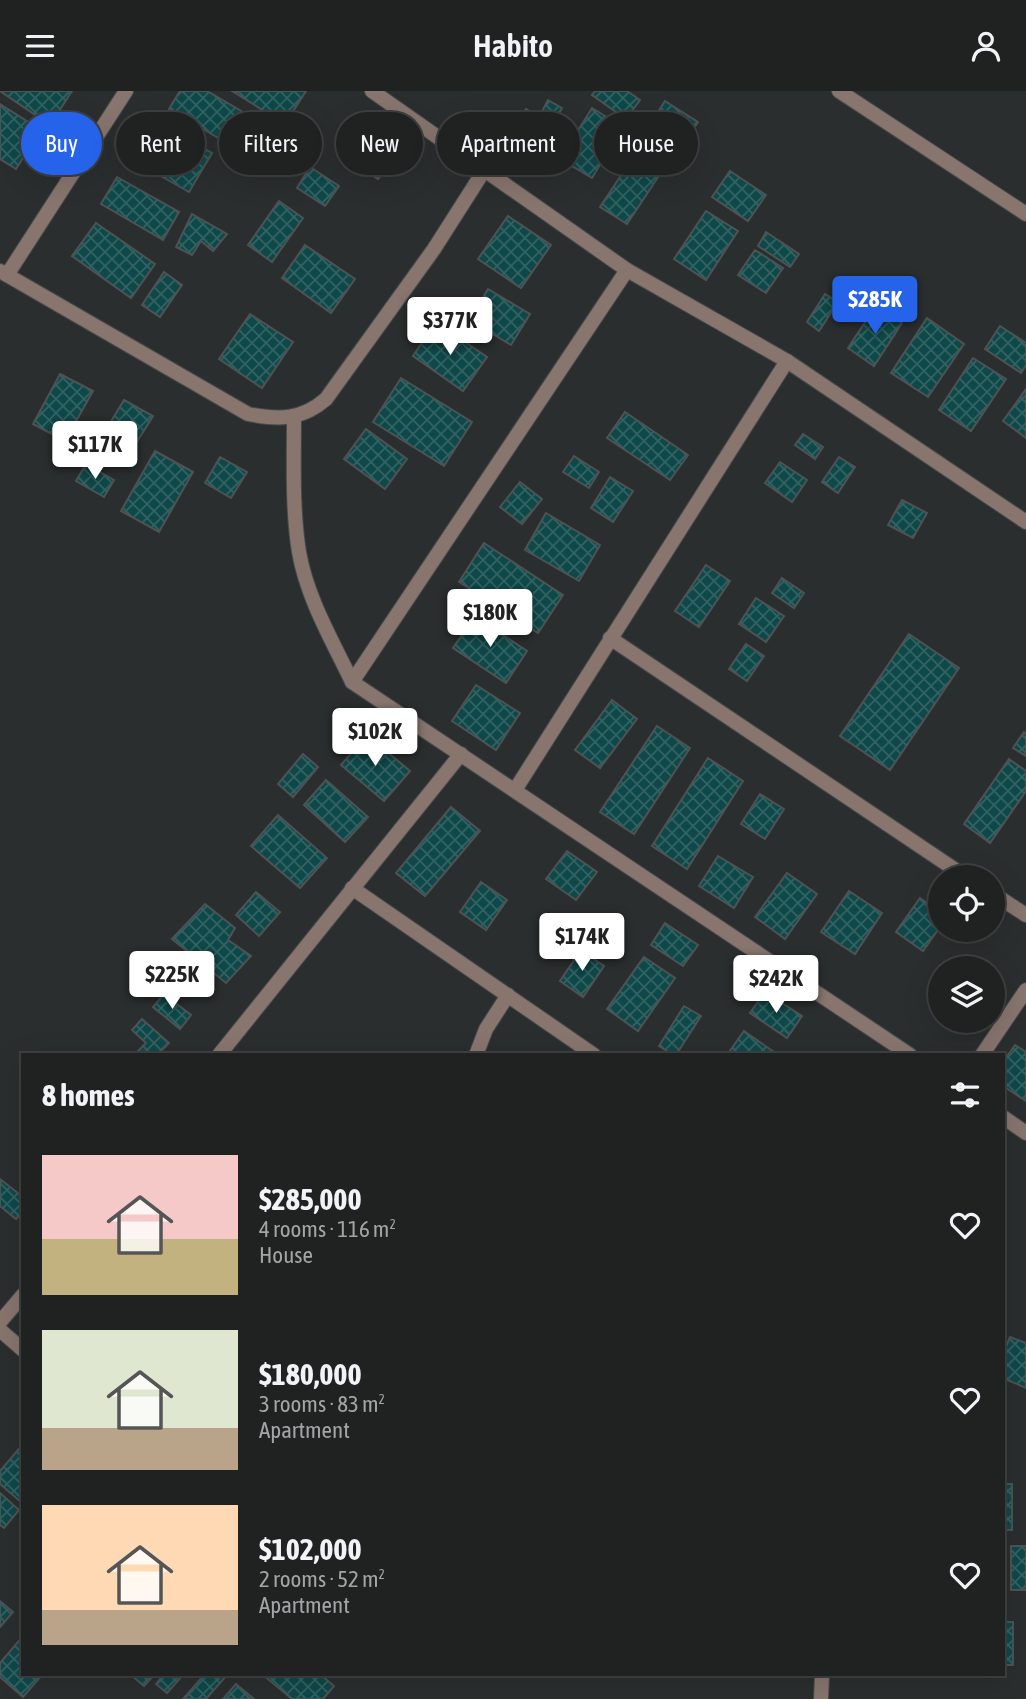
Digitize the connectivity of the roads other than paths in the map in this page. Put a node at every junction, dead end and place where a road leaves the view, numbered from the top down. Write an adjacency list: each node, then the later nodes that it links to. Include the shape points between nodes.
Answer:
1 (125, 91): 9 (street)
2 (372, 91): 4 (street)
3 (839, 91): 7 (street)
4 (437, 136)
5 (481, 175): 11 (street, via 326,399 313,410)
6 (493, 175): 8 (street)
7 (1026, 214)
8 (627, 270): 10 (street); 14 (street)
9 (3, 273): 11 (street, via 248,414)
10 (787, 361): 12 (street); 13 (street)
11 (294, 416): 14 (street, via 299,553 317,610)
12 (1026, 522)
13 (610, 638): 16 (street); 17 (street)
14 (352, 682): 15 (street)
15 (461, 754): 16 (street); 18 (street)
16 (515, 790): 26 (street)
17 (948, 865)
18 (352, 888): 22 (street); 23 (street)
19 (1005, 901): 20 (street)
20 (1026, 915)
21 (1026, 991): 27 (street)
22 (508, 995): 24 (street); 25 (street)
23 (221, 1053)
24 (477, 1053)
25 (591, 1053)
26 (907, 1053)
27 (983, 1053)
28 (1005, 1118): 29 (street)
29 (1026, 1133)
30 (21, 1297): 31 (street)
31 (0, 1322)
32 (0, 1330): 33 (street)
33 (21, 1348)
34 (822, 1676): 35 (street)
35 (821, 1699)

